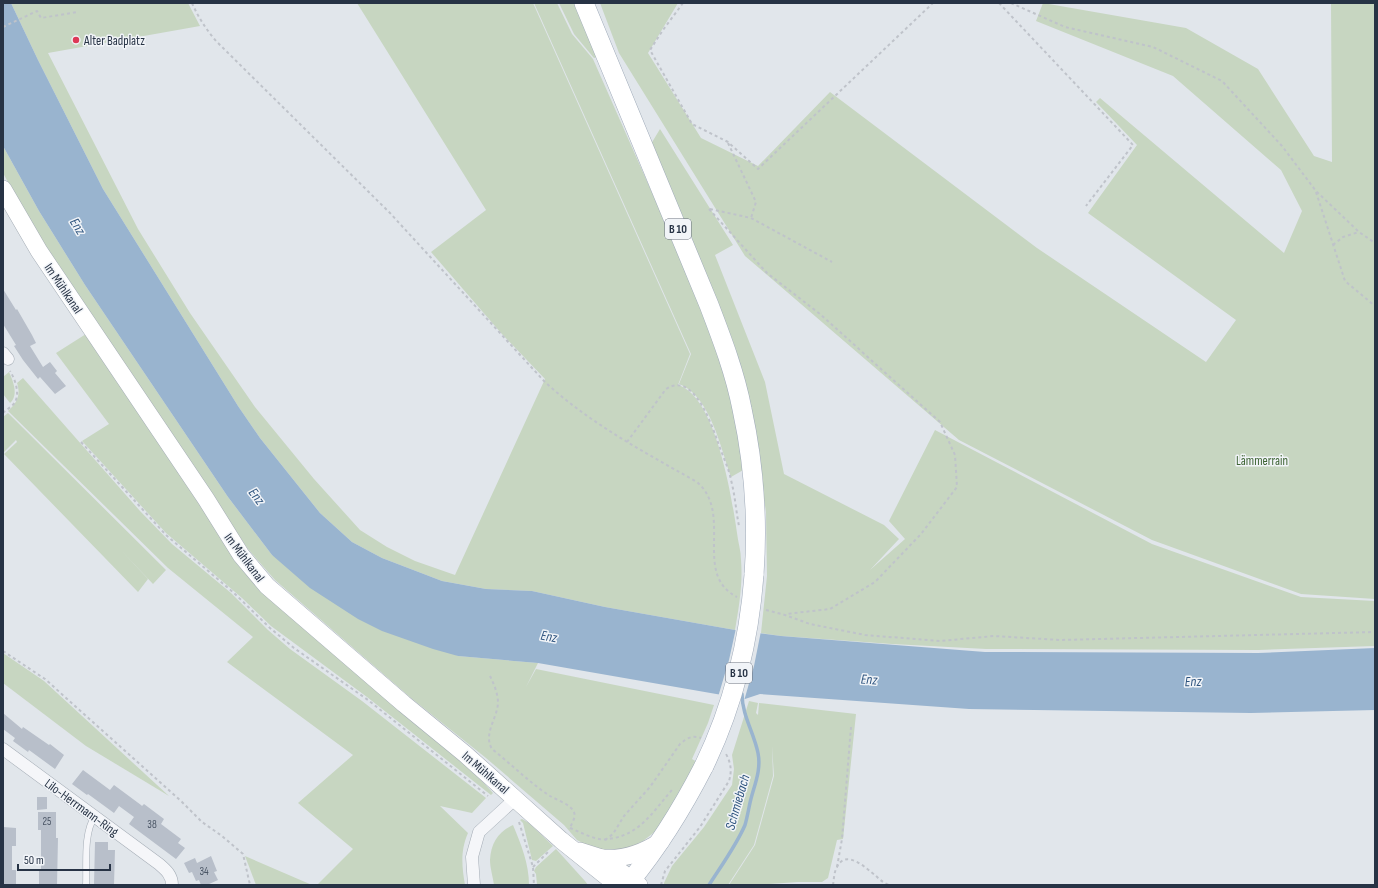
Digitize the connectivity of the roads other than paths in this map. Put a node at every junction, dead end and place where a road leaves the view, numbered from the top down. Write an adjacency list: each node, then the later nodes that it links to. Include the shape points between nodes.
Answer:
1 (584, 3): 7 (main road, B 10, bridge, via 722,339 742,409 752,467 756,531 754,575 749,624 739,673 721,727 704,766)
2 (3, 189): 4 (street, Im Mühlkanal, via 39,251 250,567 272,591 465,754)
3 (3, 749): 5 (street, Lilo-Herrmann-Ring)
4 (510, 803): 6 (street, Im Mühlkanal); 12 (street, via 479,832 472,857)
5 (95, 816): 10 (lane, via 87,841); 11 (street, Lilo-Herrmann-Ring, via 163,867 170,876)
6 (568, 839): 8 (street, Im Mühlkanal); 9 (street, Im Mühlkanal)
7 (661, 841): 8 (street, via 634,855); 9 (main road, B 10)
8 (602, 858): 9 (street, Im Mühlkanal)
9 (629, 884)
10 (86, 885)
11 (172, 885)
12 (474, 885)

